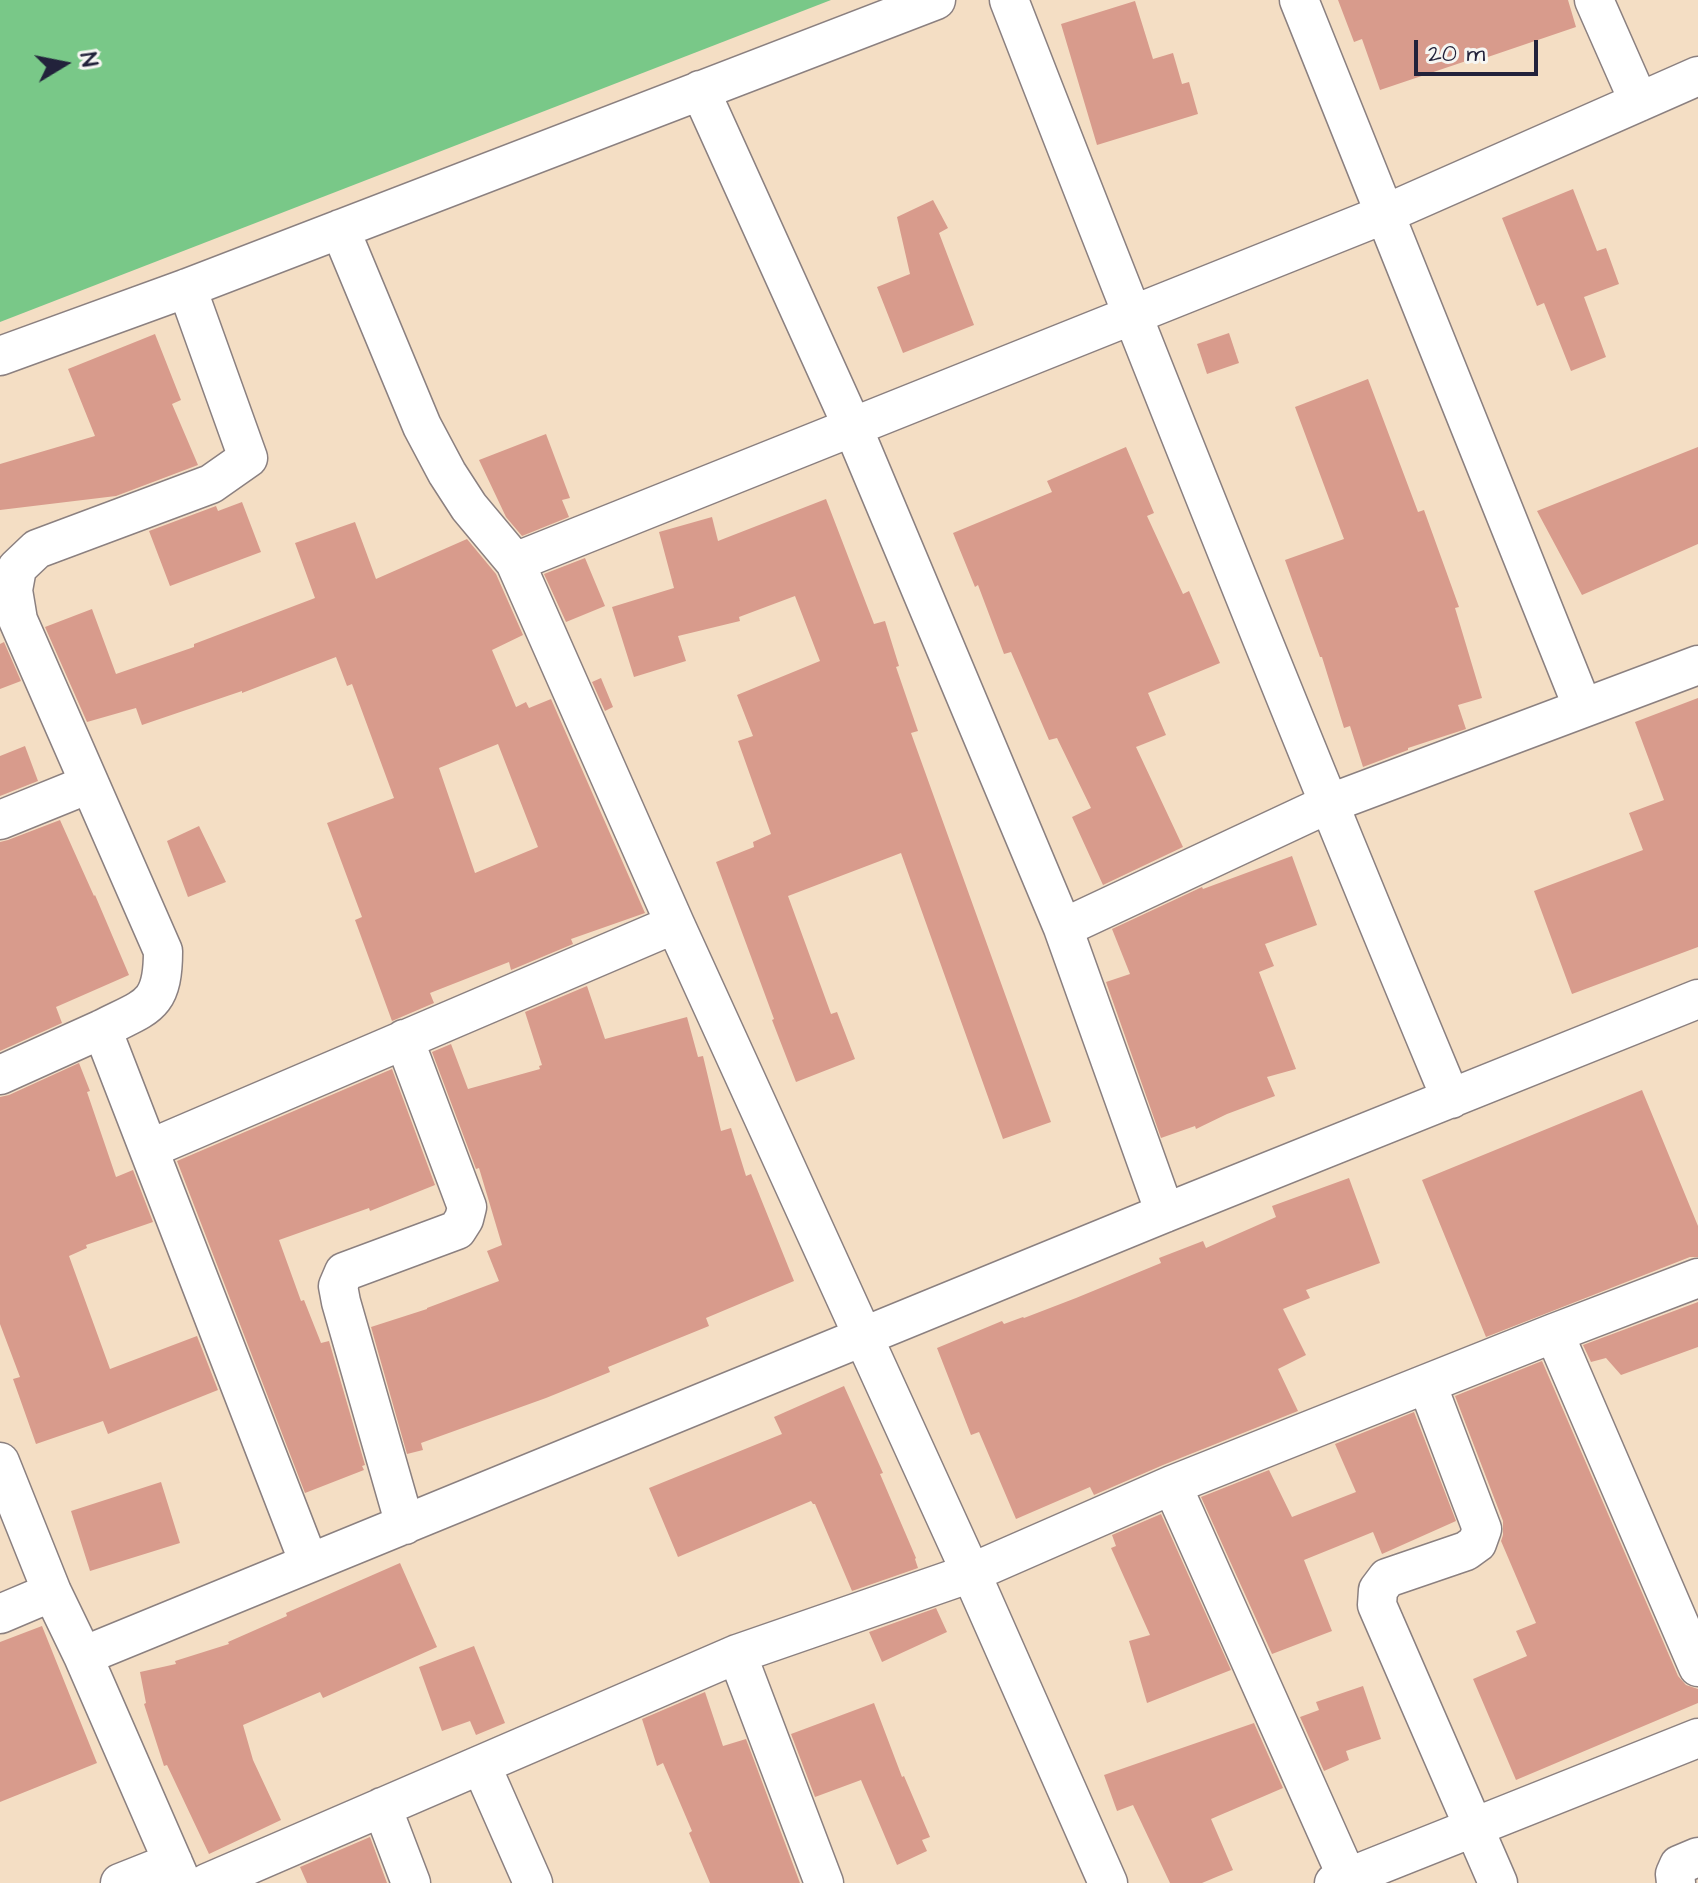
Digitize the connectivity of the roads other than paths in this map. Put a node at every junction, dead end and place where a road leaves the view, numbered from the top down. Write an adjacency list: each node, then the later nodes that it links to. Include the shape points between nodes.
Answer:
1 (936, 0): 6 (street)
2 (1009, 0): 11 (street)
3 (1299, 0): 8 (street)
4 (1594, 0): 7 (street)
5 (1698, 76): 7 (street)
6 (700, 90): 9 (street); 13 (street)
7 (1639, 102): 8 (street)
8 (1385, 214): 11 (street); 16 (street)
9 (340, 229): 10 (street); 14 (street, via 422,426 469,507)
10 (187, 288): 12 (street); 17 (street, via 248,458 211,484 37,549 17,568 13,590 18,620)
11 (1132, 316): 13 (street); 18 (street)
12 (0, 356)
13 (853, 428): 14 (street); 21 (street)
14 (515, 562): 20 (street)
15 (1698, 665): 16 (street)
16 (1583, 708): 18 (street)
17 (89, 784): 19 (street); 23 (street, via 163,951 158,993 143,1009)
18 (1328, 804): 21 (street); 26 (street)
19 (0, 820)
20 (675, 924): 24 (street); 31 (street)
21 (1063, 928): 28 (street)
22 (1698, 999): 26 (street)
23 (102, 1029): 25 (street); 27 (street)
24 (404, 1039): 27 (street); 35 (street, via 467,1207 464,1219 457,1230 344,1272 338,1286)
25 (0, 1075)
26 (1451, 1099): 28 (street)
27 (149, 1149): 36 (street)
28 (1165, 1213): 31 (street)
29 (1698, 1278): 30 (street)
30 (1554, 1333): 32 (street); 42 (street)
31 (863, 1337): 35 (street); 37 (street)
32 (1427, 1384): 34 (street); 46 (street, via 1482,1529 1477,1543 1466,1551 1387,1578 1378,1590 1377,1605)
33 (0, 1462): 38 (street)
34 (1172, 1485): 37 (street); 49 (street)
35 (405, 1525): 36 (street)
36 (309, 1563): 41 (street)
37 (971, 1573): 40 (street); 55 (street)
38 (52, 1592): 39 (street); 41 (street)
39 (0, 1614)
40 (737, 1654): 44 (street); 54 (street)
41 (83, 1656): 48 (street)
42 (1698, 1667)
43 (1698, 1738): 46 (street)
44 (481, 1765): 45 (street); 53 (street)
45 (382, 1807): 51 (street); 52 (street)
46 (1474, 1828): 49 (street); 56 (street)
47 (1698, 1857): 57 (street, via 1679,1865)
48 (178, 1872): 50 (street)
49 (1340, 1880)
50 (120, 1883)
51 (207, 1883)
52 (411, 1883)
53 (533, 1883)
54 (824, 1883)
55 (1108, 1883)
56 (1498, 1883)
57 (1676, 1883)

